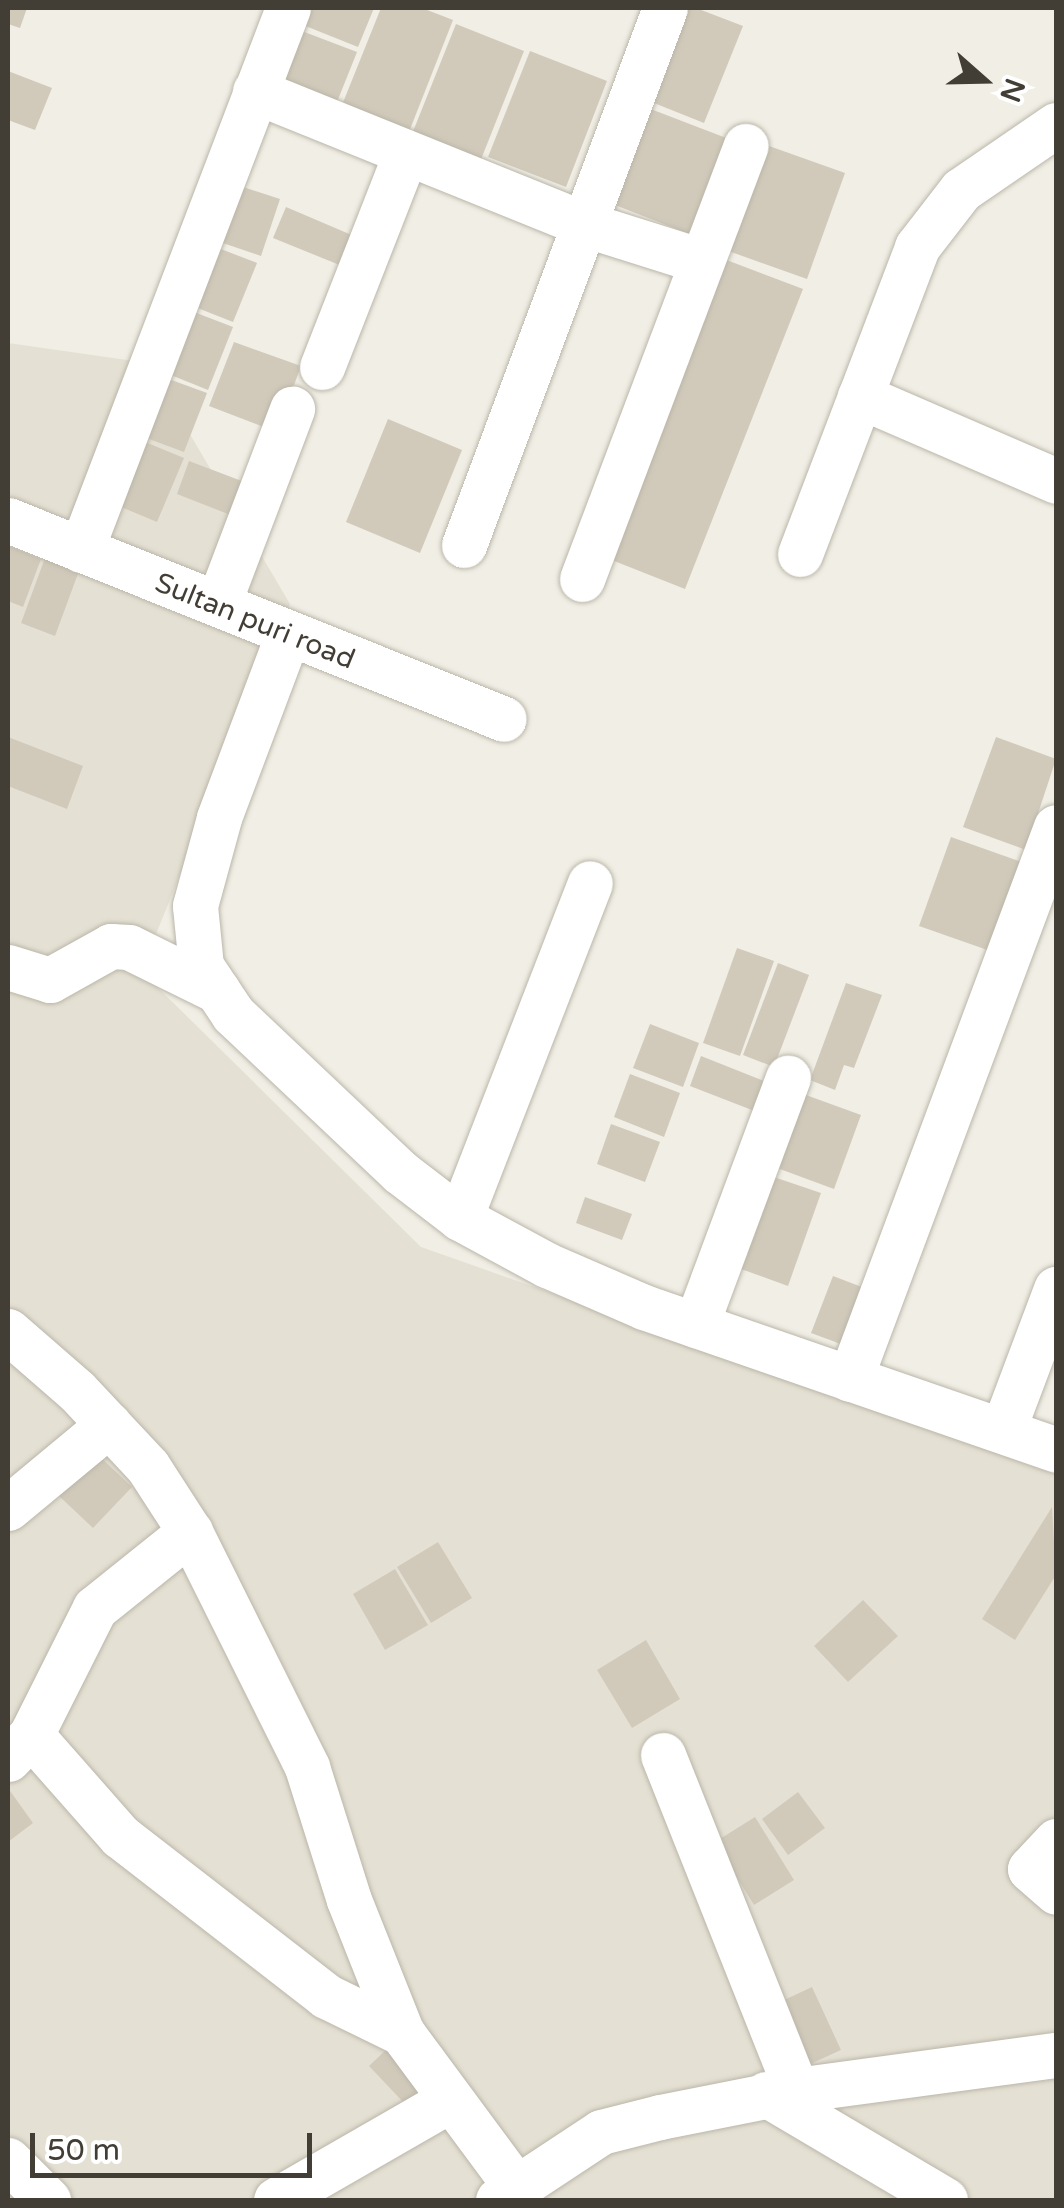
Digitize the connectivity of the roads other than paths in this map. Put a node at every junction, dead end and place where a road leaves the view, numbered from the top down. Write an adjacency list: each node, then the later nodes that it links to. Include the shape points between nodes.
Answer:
1 (288, 8): 3 (street)
2 (666, 8): 7 (street)
3 (255, 91): 6 (street); 15 (street)
4 (1056, 125): 10 (street, via 961,190 934,222 906,273)
5 (746, 146): 8 (street)
6 (405, 155): 7 (street); 9 (street)
7 (584, 224): 8 (street); 14 (street)
8 (701, 260): 17 (street)
9 (322, 367)
10 (860, 396): 12 (street); 16 (street)
11 (292, 409): 18 (street)
12 (1056, 481)
13 (8, 520): 15 (street, Sultan puri road)
14 (464, 544)
15 (81, 550): 18 (street, Sultan puri road)
16 (800, 554)
17 (582, 579)
18 (218, 604): 19 (street, Sultan puri road)
19 (288, 634): 20 (street, Sultan puri road); 24 (street, via 219,818 194,906 201,966)
20 (504, 719)
21 (1056, 826): 30 (street)
22 (590, 883): 26 (street)
23 (8, 967): 24 (street, via 50,980 111,946 129,948)
24 (218, 991): 26 (street, via 347,1124)
25 (788, 1078): 28 (street)
26 (460, 1218): 28 (street, via 547,1265)
27 (1056, 1289): 32 (street)
28 (696, 1325): 30 (street)
29 (8, 1332): 31 (street)
30 (850, 1379): 32 (street)
31 (109, 1424): 34 (street); 35 (street, via 148,1467)
32 (1003, 1430): 33 (street)
33 (1056, 1450)
34 (8, 1508)
35 (190, 1532): 36 (street, via 96,1608); 40 (street, via 306,1767)
36 (19, 1747): 40 (street, via 120,1836 326,1996)
37 (663, 1755): 42 (street)
38 (1056, 1841): 39 (street, via 1030,1869)
39 (1056, 1892)
40 (402, 2033): 43 (street)
41 (1056, 2055): 42 (street)
42 (781, 2092): 45 (street, via 601,2132); 48 (street)
43 (450, 2100): 45 (street); 47 (street)
44 (8, 2160): 46 (street)
45 (507, 2194)
46 (48, 2200)
47 (276, 2200)
48 (945, 2200)

